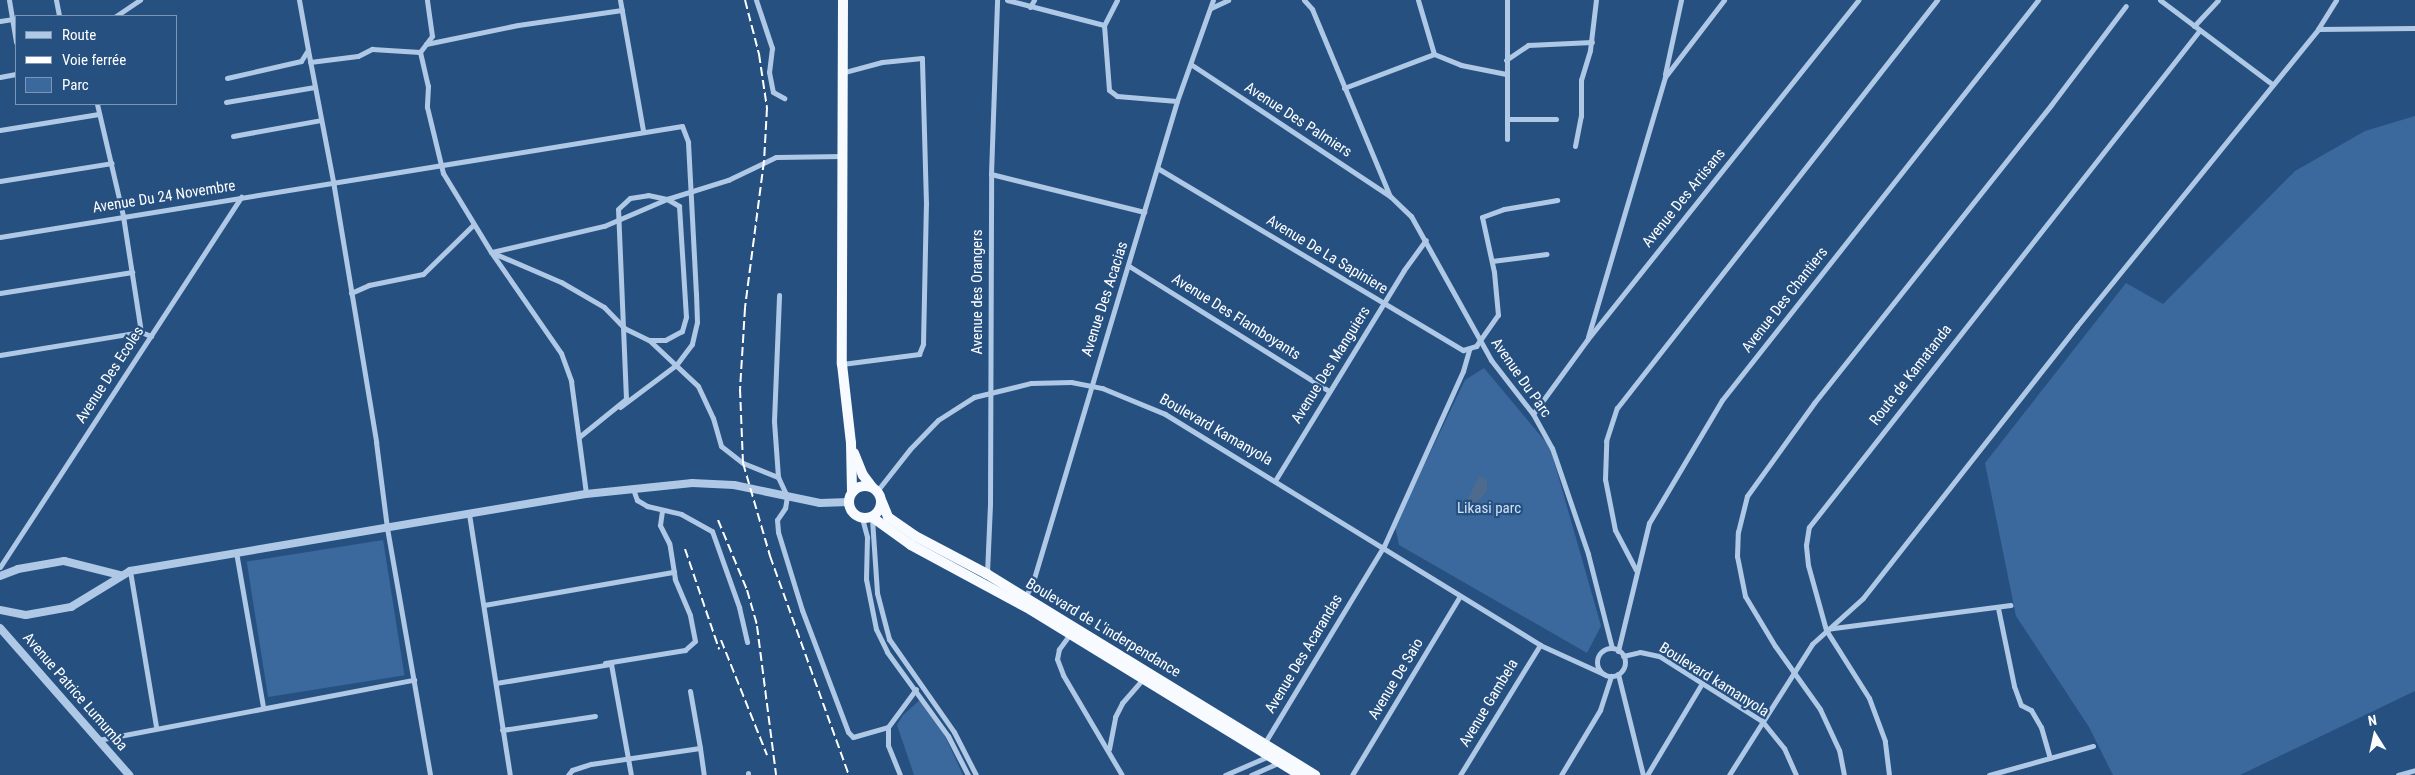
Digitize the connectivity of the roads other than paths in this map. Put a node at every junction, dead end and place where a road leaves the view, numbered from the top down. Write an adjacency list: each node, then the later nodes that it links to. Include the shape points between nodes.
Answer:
1 (10, 0): 33 (street)
2 (56, 0): 31 (street)
3 (140, 0): 32 (street)
4 (299, 0): 43 (street)
5 (427, 0): 42 (street, via 432,36)
6 (620, 0): 30 (street)
7 (756, 0): 58 (street, via 772,48 769,72 772,92)
8 (843, 0): 49 (highway)
9 (997, 0): 75 (street, Avenue des Orangers)
10 (1007, 0): 28 (street)
11 (1034, 0): 28 (street)
12 (1117, 0): 35 (street)
13 (1213, 0): 29 (street, Avenue Des Acacias)
14 (1228, 0): 29 (street)
15 (1304, 0): 57 (street, via 1312,9)
16 (1418, 0): 45 (street)
17 (1507, 0): 46 (street)
18 (1596, 0): 41 (street)
19 (1681, 0): 52 (street)
20 (1724, 0): 52 (street)
21 (1858, 0): 103 (street, Avenue Des Artisans)
22 (1937, 0): 132 (street, via 1617,408 1606,441 1604,478 1615,530)
23 (2038, 0): 132 (street, Avenue Des Chantiers, via 1722,400 1648,523)
24 (2160, 0): 36 (street)
25 (2218, 0): 36 (street)
26 (2336, 0): 38 (street)
27 (2126, 6): 153 (street, via 1814,403 1746,496 1738,532 1739,577 1751,609)
28 (1030, 7): 35 (street)
29 (1211, 8): 48 (street, Avenue Des Acacias)
30 (622, 10): 42 (street, via 518,25); 67 (street)
31 (59, 15)
32 (118, 15)
33 (12, 19): 34 (street); 40 (street)
34 (0, 21)
35 (1104, 25): 59 (street, via 1109,90 1117,96)
36 (2194, 26): 39 (street)
37 (2415, 28): 38 (street)
38 (2318, 29): 55 (street)
39 (2199, 31): 55 (street); 145 (street, Route de Kamatanda, via 1809,527 1808,565)
40 (15, 36)
41 (1592, 42): 46 (street, via 1528,45); 70 (street, via 1581,80 1581,116)
42 (426, 44): 44 (street)
43 (308, 50): 47 (street); 54 (street, via 301,61)
44 (420, 52): 47 (street, via 372,48 358,56); 73 (street)
45 (1434, 54): 51 (street, via 1461,65); 57 (street)
46 (1506, 60): 51 (street)
47 (310, 62): 56 (street)
48 (1192, 65): 59 (street, Avenue Des Acacias); 79 (street, Avenue Des Palmiers)
49 (844, 72): 71 (highway); 106 (street, via 882,62 922,58 926,204 923,344 919,354)
50 (15, 74): 53 (street)
51 (1506, 74): 63 (street)
52 (1665, 76): 103 (street)
53 (0, 77)
54 (227, 78)
55 (2272, 84): 145 (street, via 1862,598)
56 (315, 87): 60 (street); 65 (street)
57 (1344, 88): 79 (street)
58 (784, 98)
59 (1177, 101): 74 (street, Avenue Des Acacias)
60 (226, 102)
61 (97, 105): 62 (street)
62 (99, 114): 66 (street); 72 (street)
63 (1508, 119): 64 (street); 69 (street)
64 (1556, 119)
65 (321, 120): 68 (street); 76 (street)
66 (0, 130)
67 (643, 131): 73 (street, Avenue Du 24 Novembre); 78 (street, Avenue Du 24 Novembre, via 676,125 686,128)
68 (233, 136)
69 (1507, 139)
70 (1575, 146)
71 (843, 156): 78 (street, via 776,157); 106 (highway)
72 (112, 163): 77 (street); 84 (street)
73 (439, 164): 76 (street, Avenue Du 24 Novembre); 86 (street)
74 (1159, 169): 83 (street, Avenue Des Acacias); 97 (street, Avenue De La Sapiniere)
75 (991, 174): 83 (street); 109 (street, Avenue des Orangers)
76 (333, 180): 80 (street, Avenue Du 24 Novembre); 95 (street)
77 (0, 181)
78 (691, 193): 81 (street); 107 (street, via 697,322 692,344)
79 (1390, 196): 88 (street, Avenue Du Parc, via 1411,216)
80 (241, 197): 84 (street, Avenue Du 24 Novembre); 100 (street, Avenue Des Ecoles)
81 (668, 199): 85 (street); 85 (street, via 648,195 630,198 618,209); 102 (street, via 679,206 686,317 682,330 665,340)
82 (1557, 200): 91 (street, via 1485,215 1482,222)
83 (1144, 212): 92 (street, Avenue Des Acacias)
84 (123, 216): 87 (street, Avenue Du 24 Novembre); 93 (street)
85 (618, 220): 89 (street, via 530,245); 98 (street)
86 (473, 224): 89 (street); 95 (street, via 423,274 369,285)
87 (0, 237)
88 (1426, 240): 97 (street, Avenue Des Manguiers); 101 (street, Avenue Du Parc)
89 (491, 252): 98 (street, via 561,282 604,307); 113 (street, via 561,353 571,381)
90 (1548, 254): 91 (street)
91 (1492, 261): 101 (street, via 1498,315)
92 (1129, 266): 108 (street, Avenue Des Acacias); 110 (street, Avenue Des Flamboyants)
93 (132, 272): 94 (street); 99 (street)
94 (0, 293)
95 (351, 293): 126 (street)
96 (779, 295): 115 (street, via 774,421)
97 (1384, 304): 104 (street, Avenue De La Sapiniere, via 1456,348); 110 (street, Avenue Des Manguiers)
98 (624, 328): 102 (street); 111 (street, via 627,389 626,400)
99 (141, 332): 100 (street); 105 (street)
100 (151, 336): 131 (street, Avenue Des Ecoles)
101 (1479, 338): 104 (street, via 1476,346); 112 (street, Avenue Du Parc, via 1491,360)
102 (648, 340): 107 (street)
103 (1587, 340): 112 (street, Avenue Des Artisans)
104 (1469, 350): 127 (street, Avenue Des Acarandas, via 1463,371)
105 (0, 355)
106 (842, 364): 114 (highway)
107 (676, 365): 111 (street); 115 (street, via 698,386 713,418 721,446 744,463)
108 (1090, 385): 109 (street, Boulevard Kamanyola, via 1031,383); 116 (street, Boulevard Kamanyola, via 1136,399); 139 (street, Avenue Des Acacias, via 1032,585)
109 (990, 391): 118 (street, Boulevard Kamanyola, via 956,406 938,420); 137 (street, Avenue des Orangers, via 990,504)
110 (1328, 391): 116 (street, Avenue Des Manguiers)
111 (620, 407): 113 (street)
112 (1533, 414): 149 (street, Avenue Du Parc, via 1552,448 1567,489)
113 (579, 437): 119 (street)
114 (851, 443): 118 (highway, via 863,475); 121 (highway)
115 (778, 476): 120 (street)
116 (1276, 479): 127 (street, Boulevard Kamanyola)
117 (633, 489): 119 (street); 120 (street, via 692,483 734,485); 123 (street, via 637,500)
118 (875, 489): 121 (highway, via 861,486); 122 (highway)
119 (586, 494): 124 (street)
120 (787, 496): 121 (street, via 820,503); 168 (street, via 785,508 777,520 778,532 802,610 848,732 853,737)
121 (850, 497): 125 (highway, via 852,512)
122 (882, 502): 125 (highway); 137 (highway, Boulevard de L'inderpendance, via 892,521)
123 (662, 510): 134 (street, via 660,525 669,543); 147 (street, via 700,522 712,531 740,607)
124 (469, 514): 126 (street); 140 (street)
125 (868, 517): 129 (street); 130 (street, via 874,532); 137 (highway, Boulevard de L'inderpendance, via 911,545)
126 (387, 528): 128 (street); 158 (street)
127 (1384, 546): 138 (street, Boulevard Kamanyola); 171 (street, Avenue Des Acarandas)
128 (236, 552): 133 (street); 164 (street)
129 (866, 563): 130 (street); 163 (street, via 876,629 887,652)
130 (874, 564): 161 (street, via 880,612 889,640)
131 (0, 567)
132 (1636, 570): 150 (street, Avenue Des Chantiers)
133 (130, 571): 135 (street); 167 (street)
134 (674, 572): 140 (street); 152 (street, via 695,641 685,650)
135 (120, 575): 136 (street, via 64,561 18,569); 143 (street, via 82,601 64,609 26,615)
136 (0, 576)
137 (985, 579): 139 (highway, Boulevard de L'inderpendance)
138 (1460, 596): 148 (street, Boulevard Kamanyola); 195 (street, Avenue De Saio)
139 (1022, 601): 146 (highway, Boulevard de L'inderpendance)
140 (484, 605): 159 (street)
141 (2010, 605): 142 (street)
142 (1998, 608): 145 (street); 178 (street, via 2014,686 2021,705 2031,710 2041,727)
143 (0, 610)
144 (0, 628): 170 (street, Avenue Patrice Lumumba)
145 (1826, 630): 153 (street); 202 (street, Route de Kamatanda, via 1869,698 1885,742)
146 (1072, 631): 157 (highway, Boulevard de L'inderpendance); 171 (highway, Boulevard de L'inderpendance); 174 (street, via 1060,648 1057,659 1063,675)
147 (747, 642)
148 (1540, 645): 154 (street, Boulevard Kamanyola); 196 (street, Avenue Gambela)
149 (1612, 648): 150 (street); 154 (street, via 1598,656 1598,668)
150 (1618, 651): 151 (street)
151 (1623, 656): 155 (street, via 1624,666); 160 (street, Boulevard kamanyola, via 1640,652 1659,656)
152 (605, 663): 159 (street); 179 (street, via 614,669)
153 (1794, 671): 166 (street); 201 (street, via 1820,709 1839,750)
154 (1604, 674): 156 (street)
155 (1618, 674): 156 (street); 198 (street)
156 (1611, 676): 197 (street, via 1600,710)
157 (1143, 679): 174 (street, via 1122,702); 177 (highway, Boulevard de L'inderpendance)
158 (414, 680): 164 (street); 182 (street)
159 (496, 683): 169 (street)
160 (1702, 683): 166 (street, Boulevard kamanyola); 198 (street)
161 (920, 685): 163 (street); 175 (street, via 936,704)
162 (690, 690): 173 (street)
163 (914, 690): 168 (street); 176 (street)
164 (263, 707): 167 (street)
165 (595, 716): 169 (street)
166 (1762, 721): 199 (street); 200 (street, Boulevard kamanyola, via 1784,748)
167 (156, 727): 170 (street)
168 (888, 727): 187 (street, via 888,745)
169 (502, 730): 183 (street)
170 (98, 740): 181 (street, Avenue Patrice Lumumba)
171 (1264, 744): 177 (highway, Boulevard de L'inderpendance)
172 (2093, 746): 178 (street)
173 (700, 748): 179 (street); 186 (street)
174 (1109, 749): 190 (street)
175 (965, 752): 176 (street); 189 (street)
176 (958, 755): 188 (street)
177 (1278, 758): 191 (street); 192 (street); 193 (highway, Boulevard de L'inderpendance); 194 (highway, Boulevard de L'inderpendance)
178 (2050, 758): 203 (street)
179 (629, 759): 184 (street, via 581,766); 185 (street)
180 (2415, 770): 204 (street)
181 (129, 775)
182 (430, 775)
183 (508, 775)
184 (568, 775)
185 (631, 775)
186 (704, 775)
187 (900, 775)
188 (968, 775)
189 (976, 775)
190 (1122, 775)
191 (1225, 775)
192 (1251, 775)
193 (1300, 775)
194 (1315, 775)
195 (1352, 775)
196 (1460, 775)
197 (1561, 775)
198 (1645, 775)
199 (1729, 775)
200 (1796, 775)
201 (1844, 775)
202 (1889, 775)
203 (1989, 775)
204 (2398, 775)

